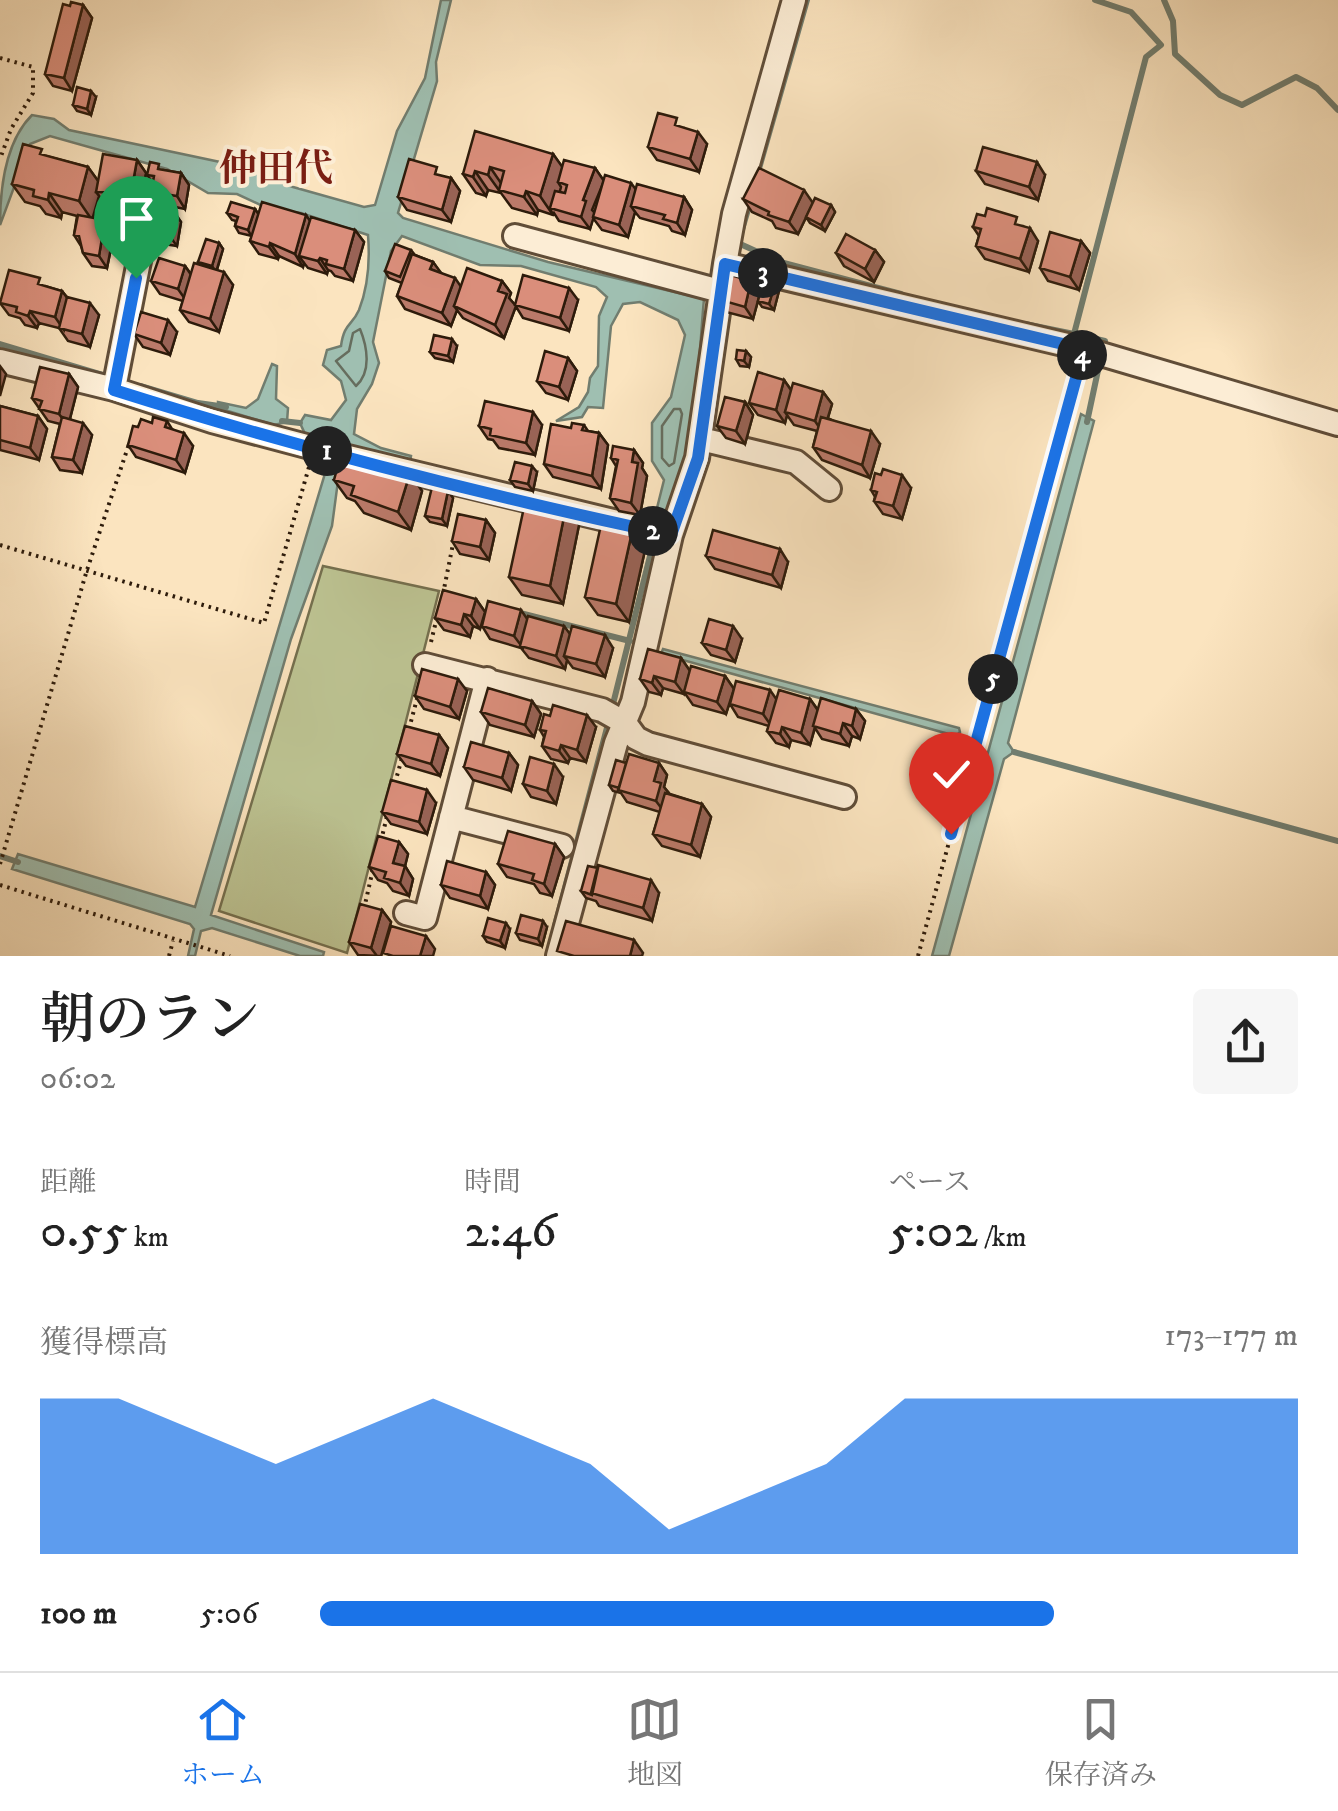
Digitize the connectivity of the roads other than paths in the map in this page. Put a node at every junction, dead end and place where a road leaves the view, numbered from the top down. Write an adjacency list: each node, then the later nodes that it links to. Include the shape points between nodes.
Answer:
1 (794, 0): 4 (street)
2 (149, 210): 7 (street)
3 (514, 236): 5 (street)
4 (725, 264): 5 (street); 8 (street, via 1084,349)
5 (720, 292): 9 (street)
6 (0, 361): 7 (street)
7 (116, 380): 11 (street, via 212,421)
8 (1338, 424)
9 (701, 439): 10 (street, via 796,462); 11 (street)
10 (829, 489)
11 (671, 535): 14 (street)
12 (425, 664): 13 (street)
13 (487, 680): 14 (street, via 602,710); 16 (street)
14 (625, 723): 15 (street, via 648,744); 19 (street)
15 (844, 797)
16 (451, 816): 17 (street); 18 (street, via 425,918)
17 (562, 846)
18 (406, 913)
19 (558, 956)

